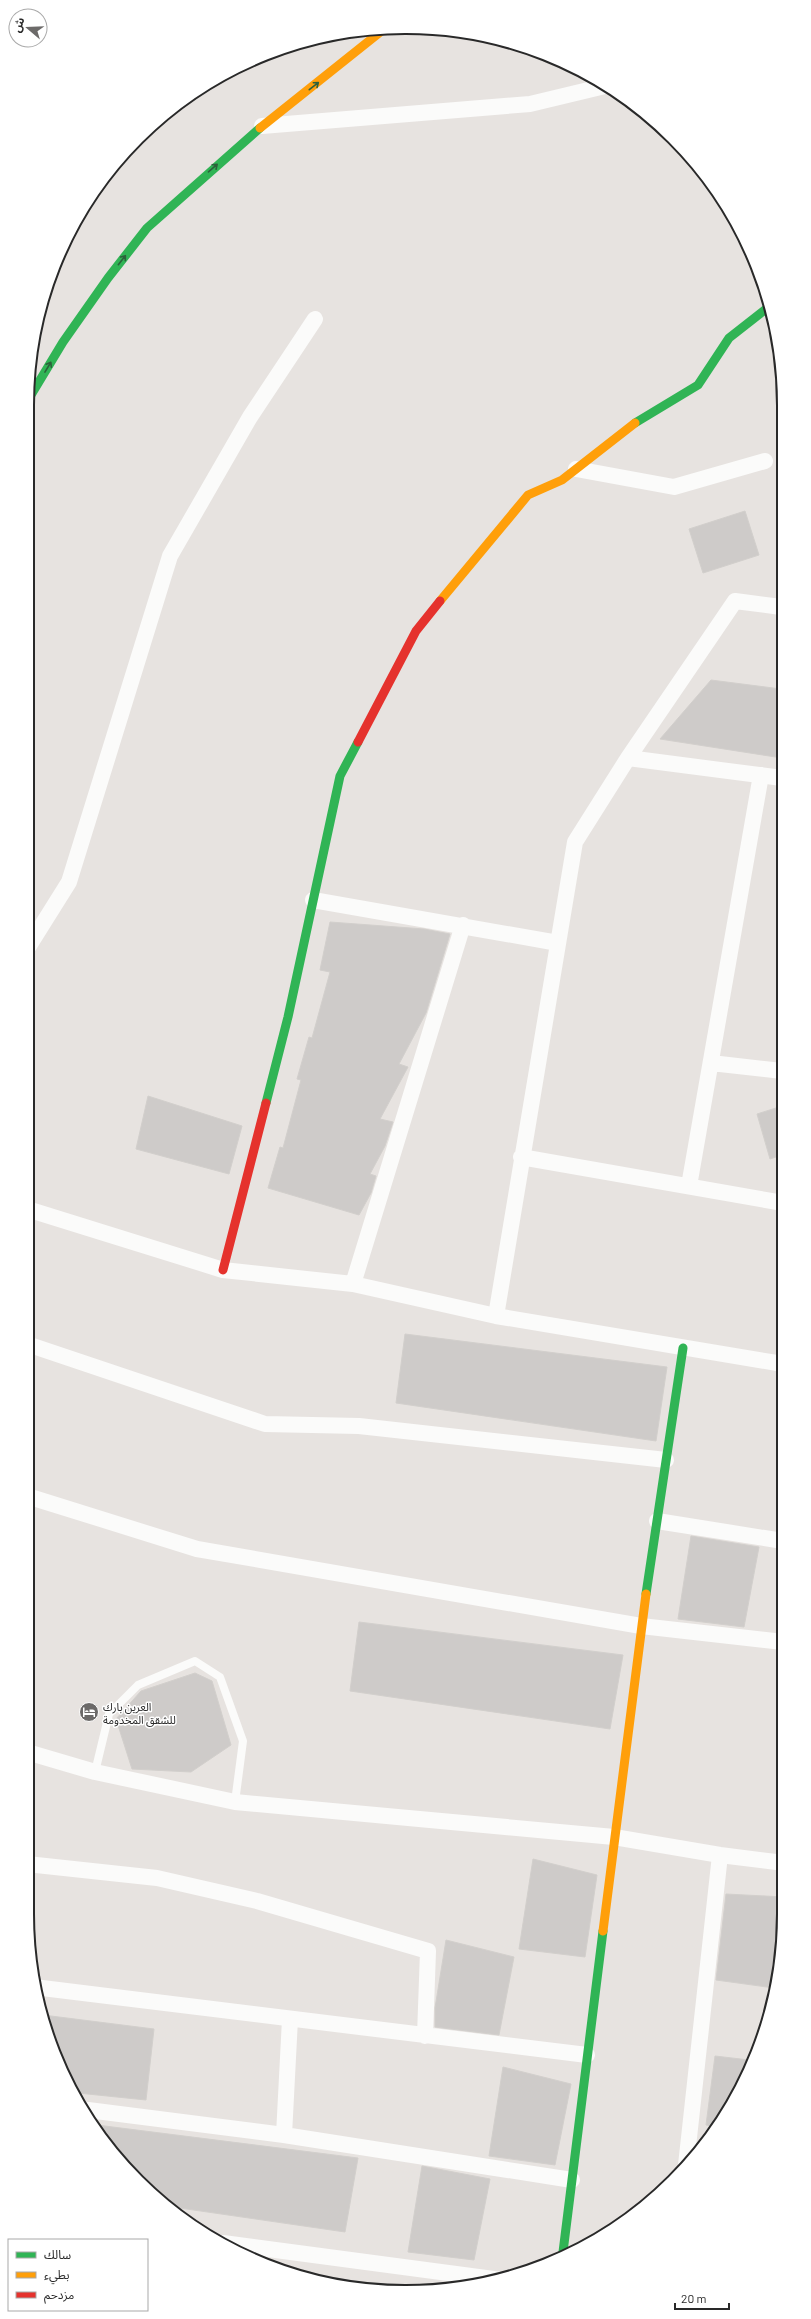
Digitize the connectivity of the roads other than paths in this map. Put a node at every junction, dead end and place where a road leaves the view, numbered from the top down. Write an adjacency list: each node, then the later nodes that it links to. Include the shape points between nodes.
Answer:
1 (376, 35): 3 (street, one-way to 1)
2 (597, 88): 3 (street, via 530,104)
3 (262, 126): 6 (street, one-way to 3, via 63,342 147,228)
4 (764, 310): 8 (street, via 729,338 698,385 638,421)
5 (315, 319): 15 (street, via 250,417 170,556 69,882)
6 (35, 389)
7 (765, 461): 8 (street, via 674,487)
8 (576, 469): 13 (street, via 562,480 528,495 416,631 340,776)
9 (777, 606): 10 (street, via 735,601)
10 (628, 758): 11 (street); 16 (street, via 575,842)
11 (761, 775): 12 (street); 17 (street)
12 (777, 777)
13 (313, 900): 14 (street); 23 (street, via 288,1017)
14 (463, 925): 16 (street); 24 (street)
15 (34, 938)
16 (558, 943): 19 (street)
17 (711, 1063): 18 (street); 20 (street)
18 (777, 1070)
19 (521, 1157): 20 (street); 25 (street)
20 (689, 1186): 21 (street)
21 (777, 1202)
22 (34, 1211): 23 (street)
23 (223, 1270): 24 (street)
24 (353, 1284): 25 (street)
25 (496, 1316): 27 (street)
26 (34, 1346): 29 (street, via 265,1424 359,1426)
27 (683, 1348): 28 (street); 29 (street)
28 (777, 1363)
29 (666, 1460): 31 (street)
30 (34, 1498): 33 (street, via 197,1549)
31 (657, 1521): 32 (street); 33 (street)
32 (777, 1540)
33 (642, 1626): 34 (street); 38 (street)
34 (777, 1641)
35 (34, 1754): 36 (street)
36 (95, 1772): 37 (street); 37 (lane, via 109,1714 138,1685 195,1661 220,1677 243,1741)
37 (235, 1802): 38 (street)
38 (614, 1837): 39 (street); 45 (street)
39 (720, 1855): 40 (street); 48 (street)
40 (777, 1862)
41 (34, 1865): 44 (street, via 157,1878 257,1901 428,1951)
42 (41, 1988): 43 (street)
43 (290, 2019): 44 (street); 47 (street)
44 (425, 2036): 45 (street)
45 (587, 2056): 49 (street)
46 (91, 2110): 47 (street)
47 (284, 2135): 49 (street)
48 (687, 2155)
49 (572, 2180): 50 (street)
50 (565, 2250)
51 (253, 2252): 52 (street)
52 (480, 2278)

